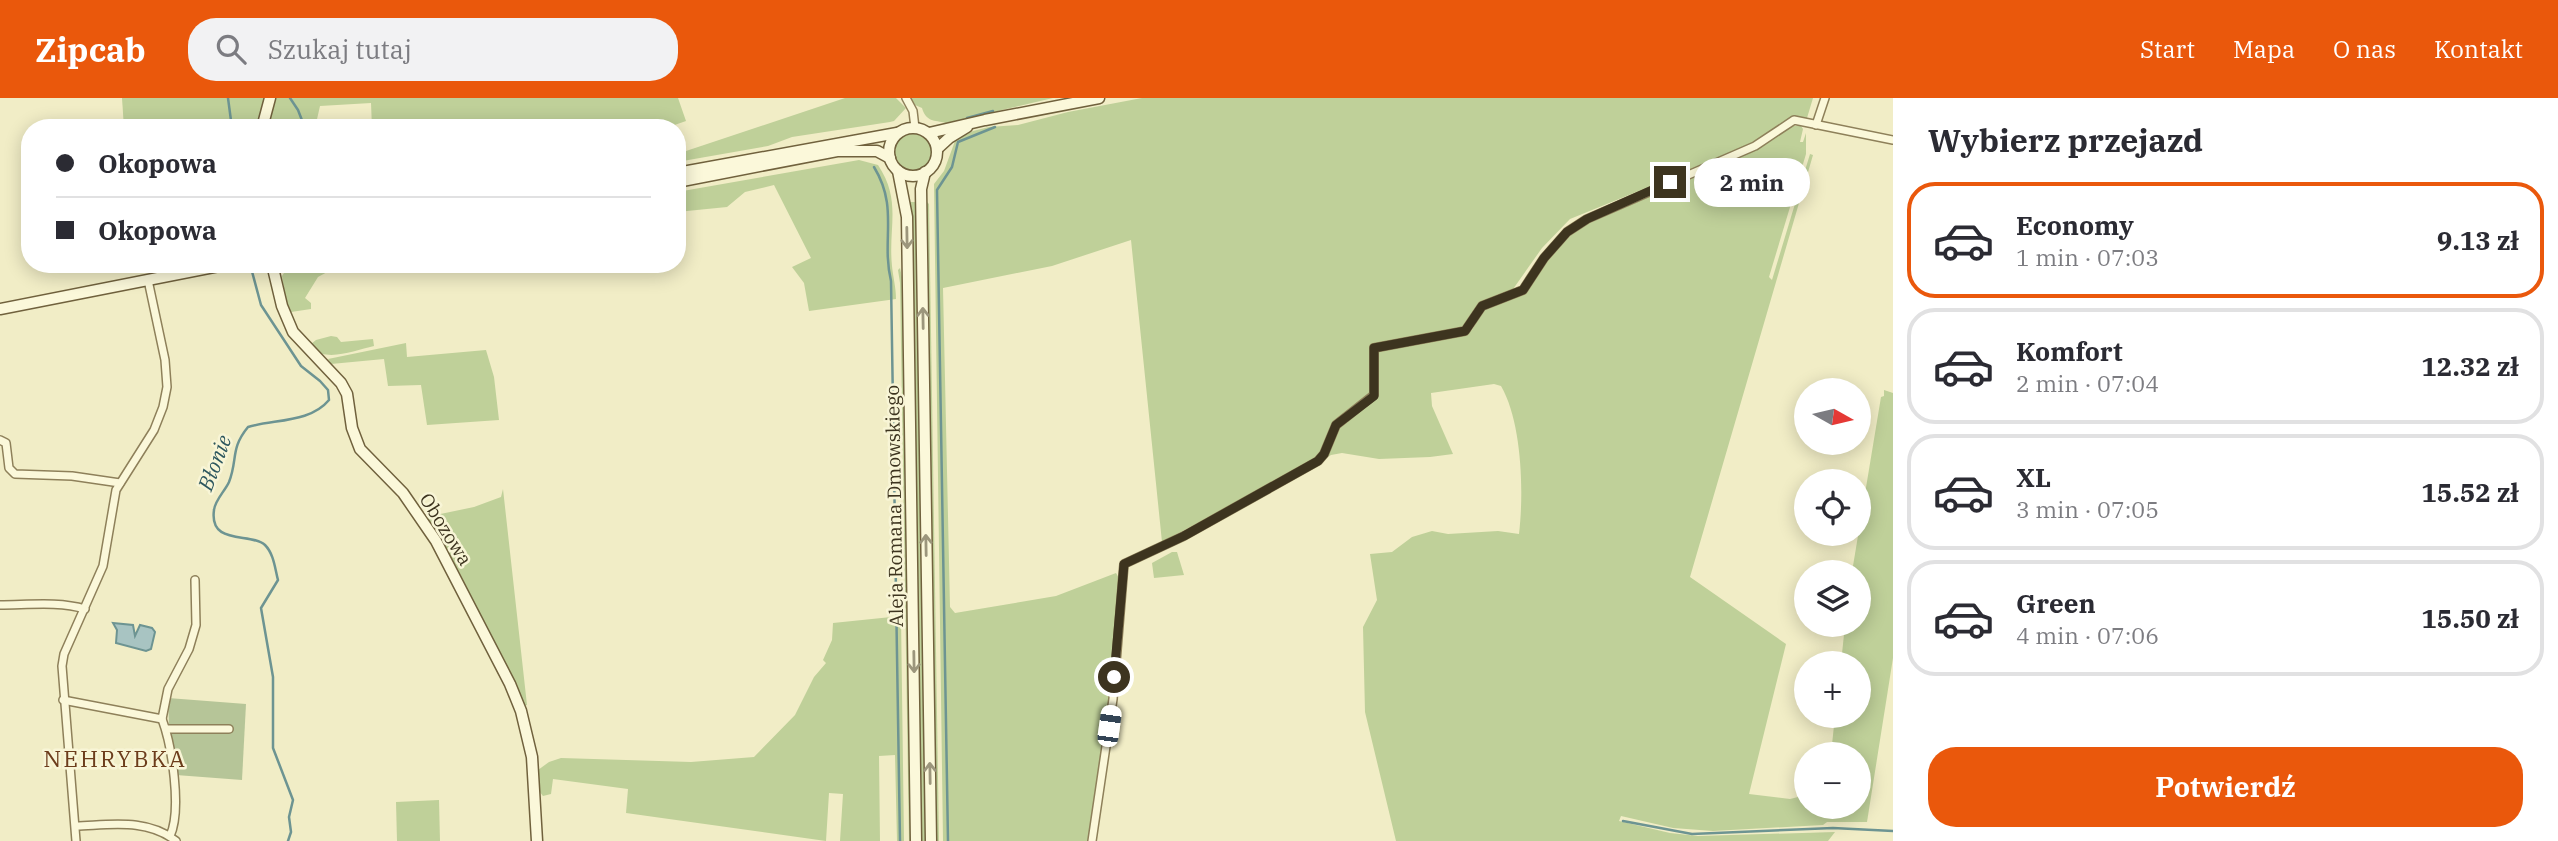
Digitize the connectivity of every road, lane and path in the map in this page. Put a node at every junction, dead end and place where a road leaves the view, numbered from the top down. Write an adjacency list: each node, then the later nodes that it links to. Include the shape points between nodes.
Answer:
1 (270, 98): 5 (main road)
2 (906, 98): 8 (street)
3 (1099, 98): 6 (main road)
4 (1825, 98): 7 (street)
5 (264, 119)
6 (972, 123): 10 (main road); 12 (main road)
7 (1816, 125): 11 (street); 39 (street, via 1794,120 1755,146 1587,219 1567,232 1523,290 1482,306 1465,331 1374,348 1374,396 1336,425 1318,461 1124,564 1113,699)
8 (915, 128): 9 (main road); 10 (main road)
9 (897, 133): 13 (main road, via 890,145); 14 (main road)
10 (929, 133): 12 (main road)
11 (1893, 140)
12 (937, 149): 16 (main road, via 934,163)
13 (890, 158): 15 (main road); 17 (main road, via 877,151 837,151)
14 (686, 171)
15 (898, 171): 16 (main road, via 911,176); 37 (main road, Aleja Romana Dmowskiego, one-way to 37, via 907,229)
16 (925, 173): 38 (main road, Aleja Romana Dmowskiego, one-way to 16, via 921,189)
17 (686, 180)
18 (183, 273): 22 (main road)
19 (274, 273): 21 (main road, Obozowa)
20 (278, 273): 21 (main road)
21 (276, 279): 36 (main road, Obozowa, via 293,332 347,394 360,449 402,493 436,541 510,684 531,757)
22 (148, 280): 23 (main road); 25 (street, via 165,360 166,397 154,430)
23 (0, 309)
24 (0, 440): 25 (street, via 6,443 9,468 15,474)
25 (120, 483): 28 (street, via 111,509 103,566)
26 (195, 580): 30 (street, via 196,625 168,689)
27 (0, 605): 28 (street)
28 (85, 609): 29 (street, via 64,654)
29 (63, 700): 30 (street); 33 (street)
30 (162, 719): 31 (street)
31 (166, 729): 32 (street); 34 (street)
32 (229, 729)
33 (76, 827): 34 (street, via 141,825); 35 (street)
34 (173, 838)
35 (76, 841)
36 (537, 841)
37 (916, 841)
38 (931, 841)
39 (1092, 841)

